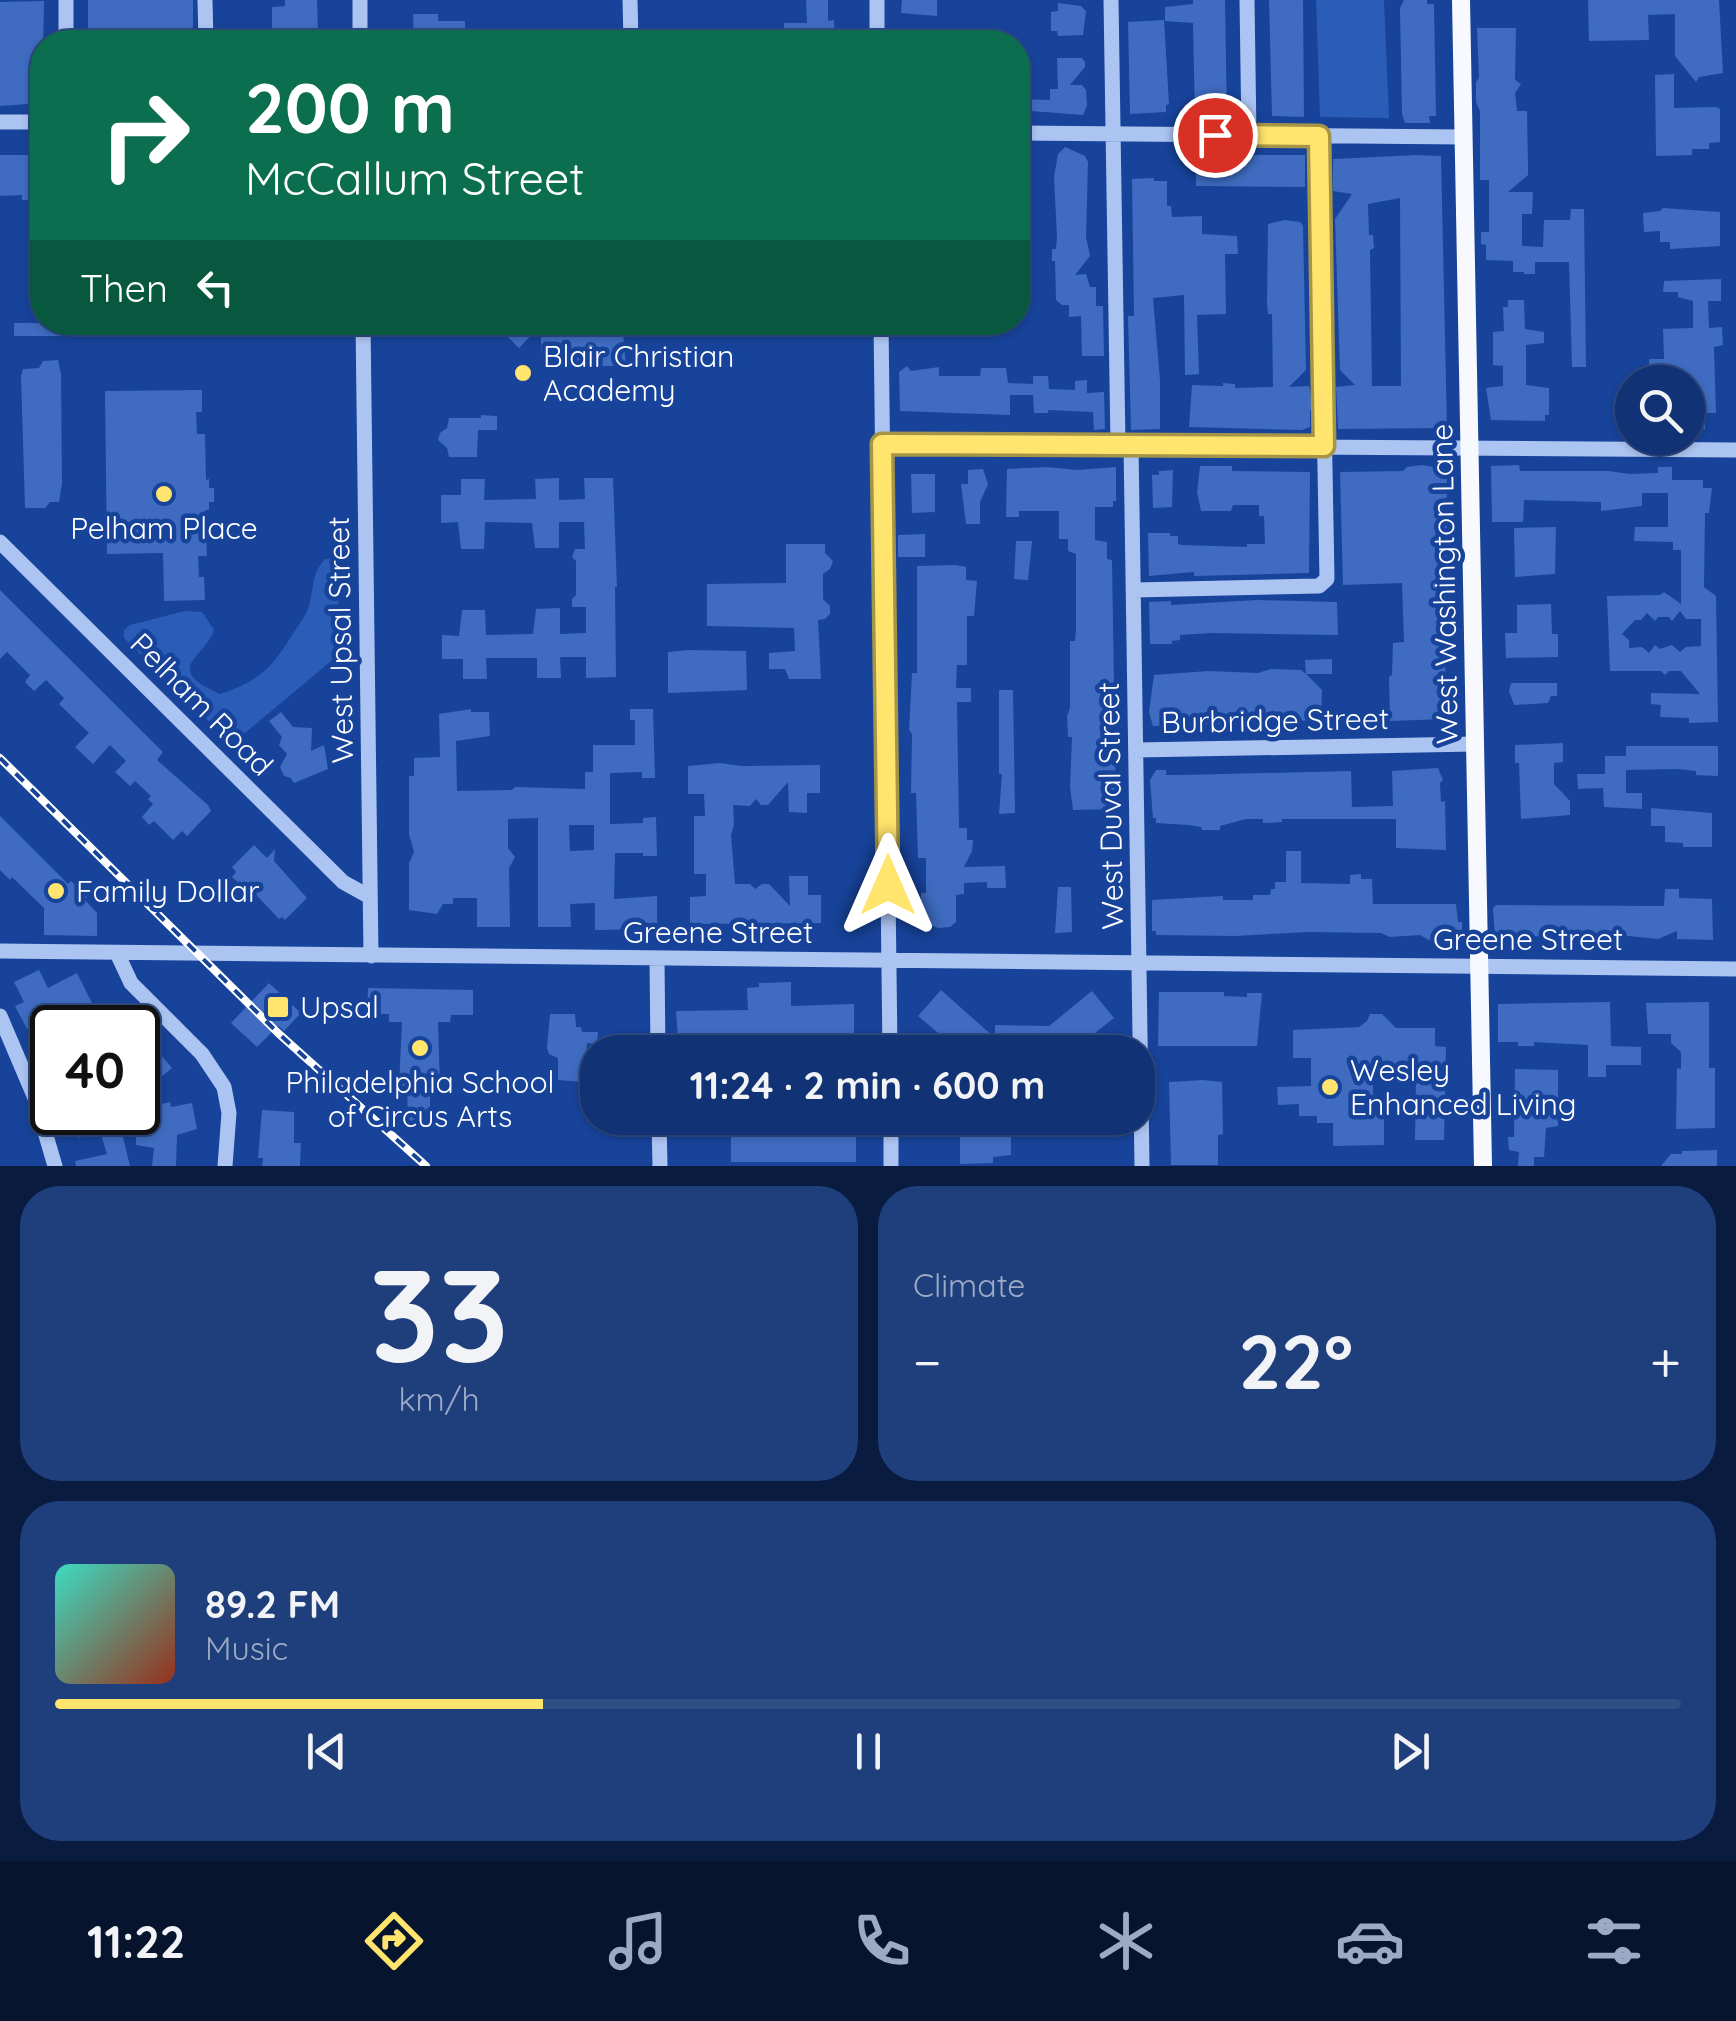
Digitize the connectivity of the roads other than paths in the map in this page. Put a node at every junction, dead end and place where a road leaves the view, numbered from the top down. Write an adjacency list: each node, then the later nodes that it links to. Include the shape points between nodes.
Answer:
1 (66, 0): 9 (street)
2 (205, 0): 10 (street)
3 (360, 0): 11 (street)
4 (630, 0): 12 (street)
5 (877, 0): 13 (street)
6 (1111, 0): 17 (street, West Duval Street)
7 (1247, 0): 18 (street)
8 (1461, 0): 20 (main road, West Washington Lane)
9 (66, 30)
10 (206, 30)
11 (360, 30)
12 (631, 30)
13 (877, 30)
14 (0, 122): 15 (street)
15 (30, 122)
16 (1030, 132): 17 (street)
17 (1113, 133): 18 (street); 24 (street, West Duval Street)
18 (1250, 135): 19 (street)
19 (1319, 136): 20 (street); 25 (street)
20 (1463, 137): 26 (main road, West Washington Lane)
21 (363, 335): 32 (street, West Upsal Street)
22 (881, 335): 23 (street)
23 (882, 444): 24 (street); 37 (street)
24 (1124, 445): 25 (street); 29 (street, West Duval Street)
25 (1324, 446): 26 (street); 29 (street, via 1324,584)
26 (1470, 447): 27 (street); 30 (main road, West Washington Lane)
27 (1736, 450)
28 (0, 542): 32 (street, Pelham Road, via 342,882)
29 (1134, 590): 31 (street, West Duval Street)
30 (1475, 744): 31 (street, Burbridge Street); 39 (main road, West Washington Lane)
31 (1136, 750): 38 (street, West Duval Street)
32 (370, 897): 35 (street, West Upsal Street)
33 (0, 951): 34 (street, Greene Street)
34 (117, 953): 35 (street, Greene Street); 47 (street, via 130,983 202,1054 224,1087)
35 (372, 956): 36 (street, Greene Street)
36 (656, 960): 37 (street, Greene Street); 42 (street)
37 (889, 961): 38 (street, Greene Street); 43 (street)
38 (1139, 963): 39 (street, Greene Street); 50 (street, West Duval Street)
39 (1479, 966): 40 (street, Greene Street); 51 (main road, West Washington Lane)
40 (1736, 968)
41 (0, 1016): 46 (street, via 35,1098)
42 (658, 1035)
43 (890, 1035)
44 (659, 1135): 48 (street)
45 (891, 1135): 49 (street)
46 (54, 1166)
47 (226, 1166)
48 (660, 1166)
49 (892, 1166)
50 (1142, 1166)
51 (1483, 1166)

